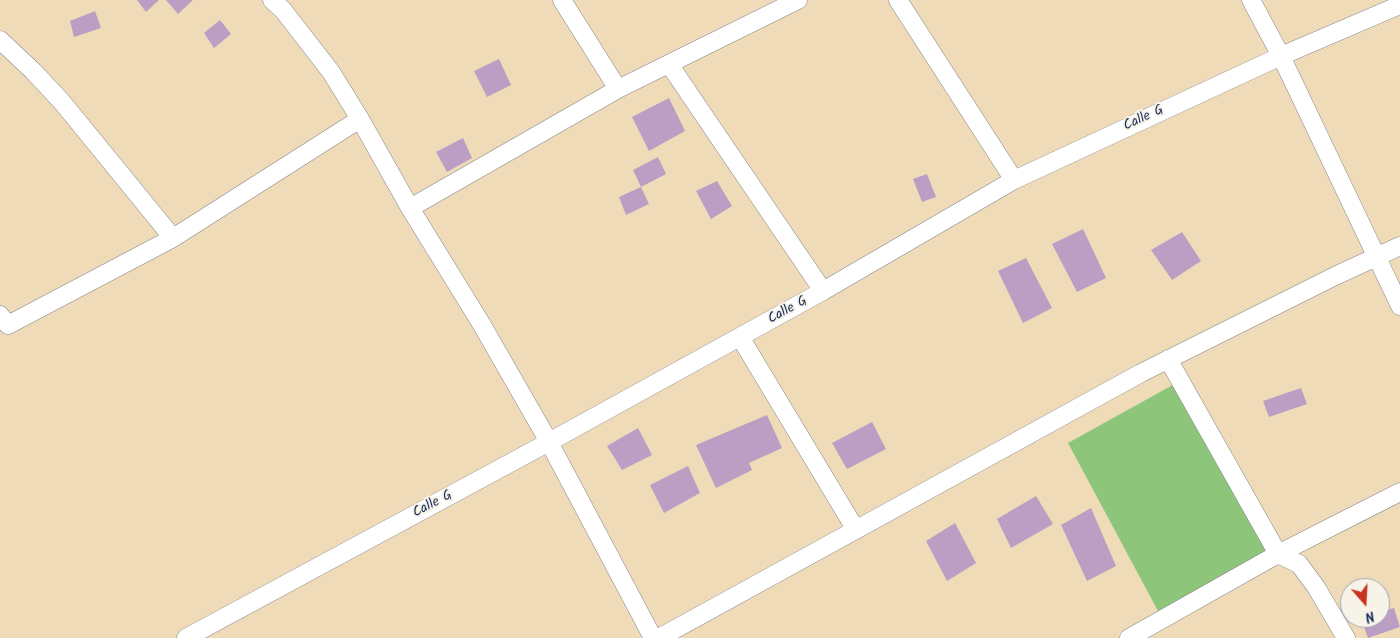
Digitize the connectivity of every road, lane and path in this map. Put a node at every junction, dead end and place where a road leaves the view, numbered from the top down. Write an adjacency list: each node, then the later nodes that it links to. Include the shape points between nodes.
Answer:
1 (272, 0): 11 (street, via 331,72)
2 (562, 0): 10 (street)
3 (798, 0): 9 (street)
4 (898, 0): 12 (street)
5 (1251, 0): 8 (street)
6 (1400, 4): 8 (street, Calle G)
7 (0, 40): 14 (street, via 67,108)
8 (1280, 56): 12 (street, Calle G); 16 (street)
9 (669, 64): 10 (street); 17 (street)
10 (618, 89): 13 (street)
11 (360, 119): 13 (street); 14 (street)
12 (1014, 180): 17 (street, Calle G)
13 (410, 208): 22 (street)
14 (173, 238): 19 (street)
15 (1400, 246): 16 (street)
16 (1376, 256): 18 (street); 21 (street)
17 (823, 291): 20 (street, Calle G)
18 (1400, 306)
19 (3, 324)
20 (740, 337): 22 (street, Calle G); 24 (street)
21 (1168, 359): 24 (street); 25 (street)
22 (549, 442): 26 (street, Calle G); 27 (street)
23 (1400, 492): 25 (street)
24 (856, 530): 28 (street)
25 (1278, 554): 29 (street); 30 (street, via 1299,564)
26 (186, 638)
27 (653, 638)
28 (658, 638)
29 (1129, 638)
30 (1346, 638)

